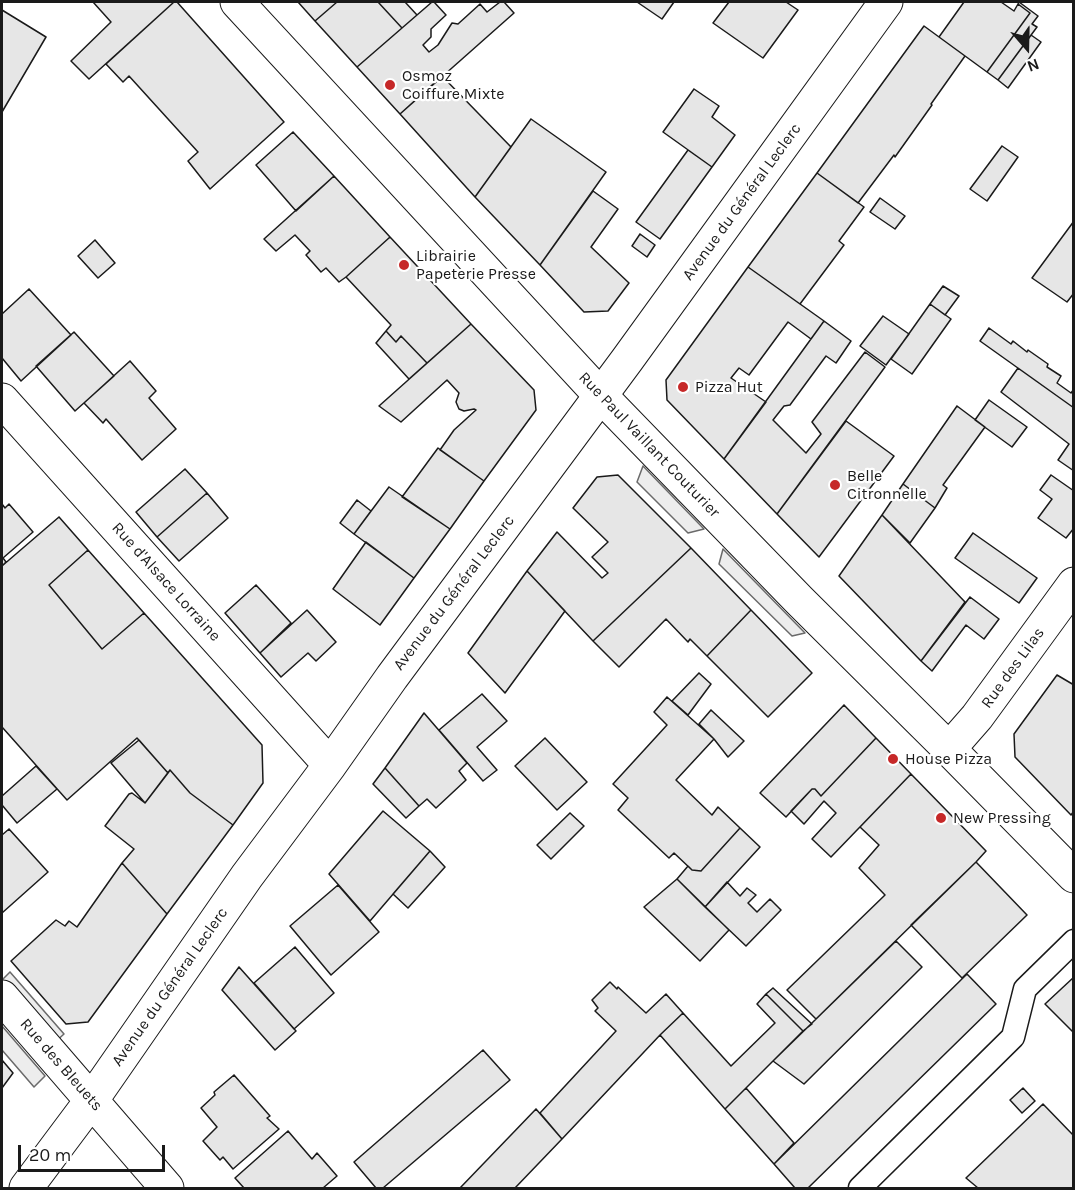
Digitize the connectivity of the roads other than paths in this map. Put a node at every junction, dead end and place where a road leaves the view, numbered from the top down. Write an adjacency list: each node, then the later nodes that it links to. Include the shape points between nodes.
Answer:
1 (237, 2): 3 (street, Rue Paul Vaillant Couturier)
2 (886, 2): 3 (street, Avenue du Général Leclerc)
3 (601, 396): 6 (street, Rue Paul Vaillant Couturier); 7 (street, Avenue du Général Leclerc)
4 (2, 400): 7 (street, Rue d'Alsace Lorraine)
5 (1074, 584): 6 (street, Rue des Lilas)
6 (949, 749): 8 (street, Rue Paul Vaillant Couturier)
7 (330, 765): 11 (street, Avenue du Général Leclerc, via 247,876)
8 (1074, 876)
9 (1074, 941): 14 (lane, via 1025,988 1013,1037)
10 (2, 997): 11 (street, Rue des Bleuets)
11 (91, 1101): 12 (street, Avenue du Général Leclerc); 13 (street, Rue des Bleuets)
12 (26, 1188)
13 (167, 1188)
14 (860, 1188)

